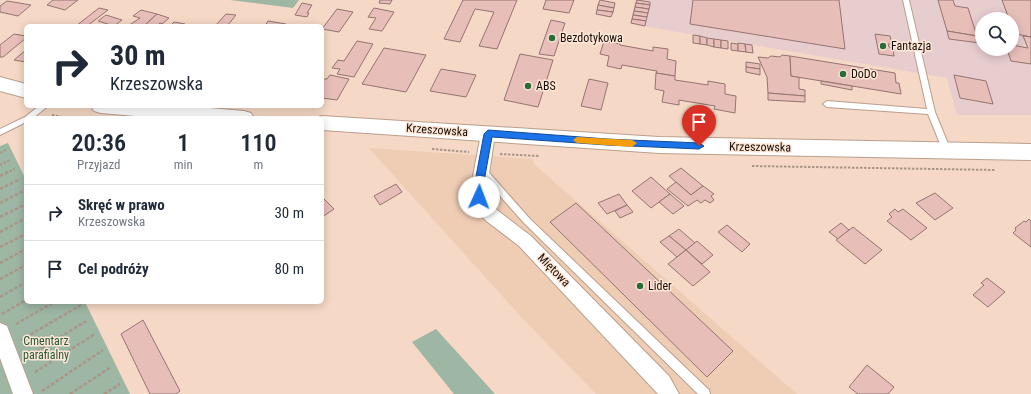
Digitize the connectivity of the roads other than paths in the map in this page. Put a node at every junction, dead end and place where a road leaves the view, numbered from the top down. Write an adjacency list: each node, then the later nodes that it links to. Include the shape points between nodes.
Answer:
1 (906, 0): 7 (lane)
2 (0, 84): 3 (main road)
3 (24, 90)
4 (827, 104): 7 (lane)
5 (41, 108): 8 (lane)
6 (125, 108): 9 (main road)
7 (931, 112): 14 (lane)
8 (31, 116)
9 (220, 116)
10 (24, 120): 12 (lane)
11 (324, 123): 13 (main road, Krzeszowska)
12 (0, 132)
13 (488, 134): 14 (main road, Krzeszowska, via 666,145); 16 (street, Miętowa)
14 (947, 151): 15 (main road, Krzeszowska)
15 (1031, 152)
16 (481, 169): 17 (street, Miętowa, via 479,197 491,215 525,241 555,270 662,383); 18 (lane, via 527,220)
17 (669, 394)
18 (705, 394)

